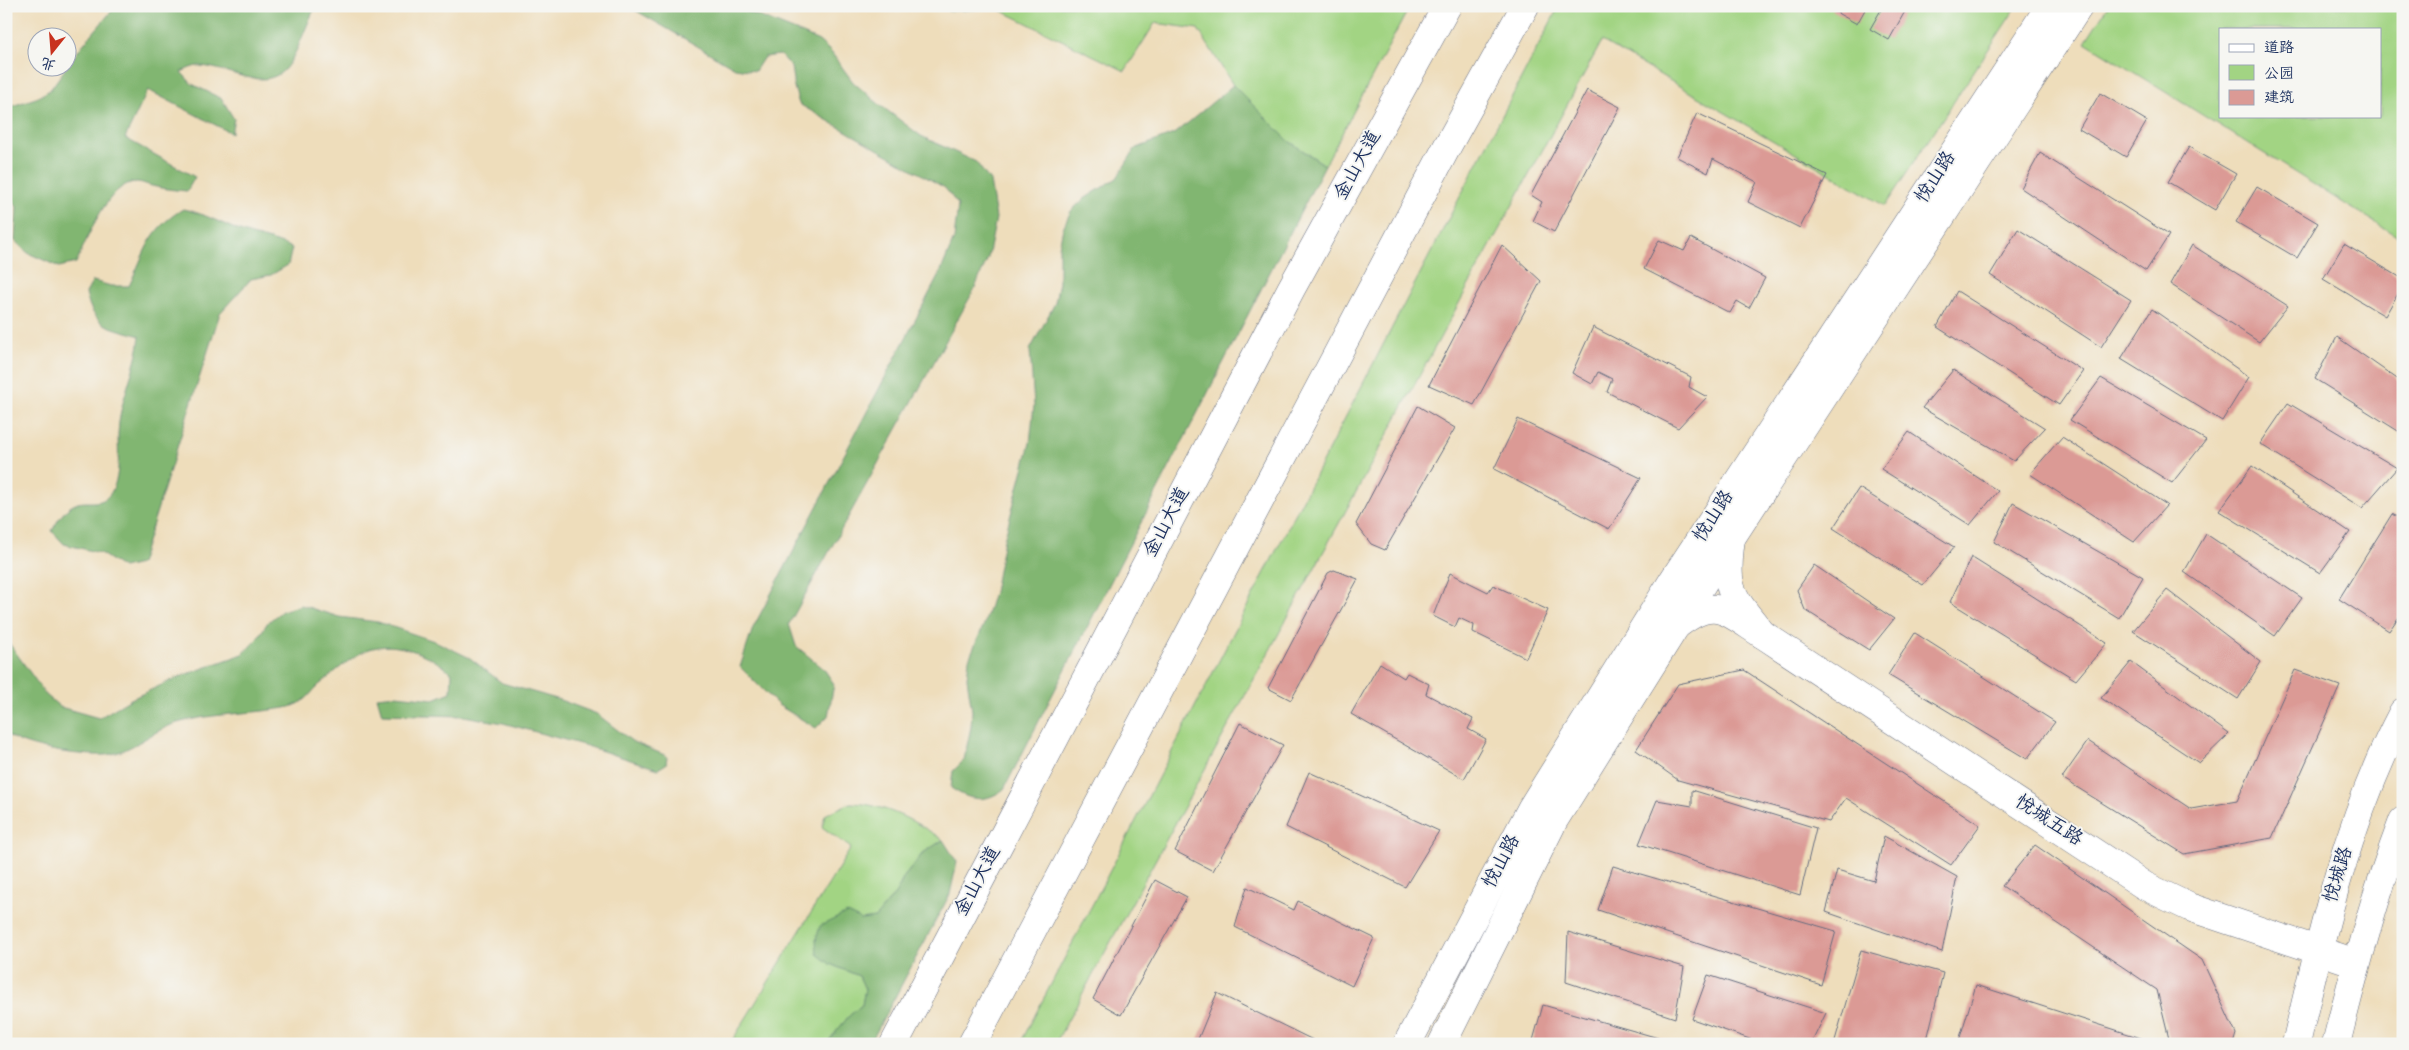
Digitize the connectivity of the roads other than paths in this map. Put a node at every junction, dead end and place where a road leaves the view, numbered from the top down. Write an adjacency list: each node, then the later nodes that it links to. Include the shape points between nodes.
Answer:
1 (1447, 6): 12 (main road, 金山大道, via 1291,289)
2 (1525, 6): 13 (main road, via 1443,154)
3 (2050, 6): 14 (main road, 悦山路, via 1680,571 1531,809)
4 (2079, 6): 5 (main road, 悦山路)
5 (1731, 538): 6 (main road, 悦山路); 7 (main road, via 1727,572 1729,587)
6 (1673, 628): 7 (main road, 悦城五路, via 1690,614 1714,608 1727,611); 15 (main road, 悦山路, via 1554,820)
7 (1762, 634): 10 (main road, 悦城五路, via 2145,886 2189,907)
8 (2403, 712): 10 (main road, 悦城路, via 2380,755 2348,847)
9 (2403, 821): 11 (main road)
10 (2318, 951): 11 (main road, 悦城五路); 16 (main road, 悦城路)
11 (2356, 963): 17 (main road)
12 (894, 1044)
13 (972, 1044)
14 (1407, 1044)
15 (1442, 1044)
16 (2296, 1044)
17 (2336, 1044)

